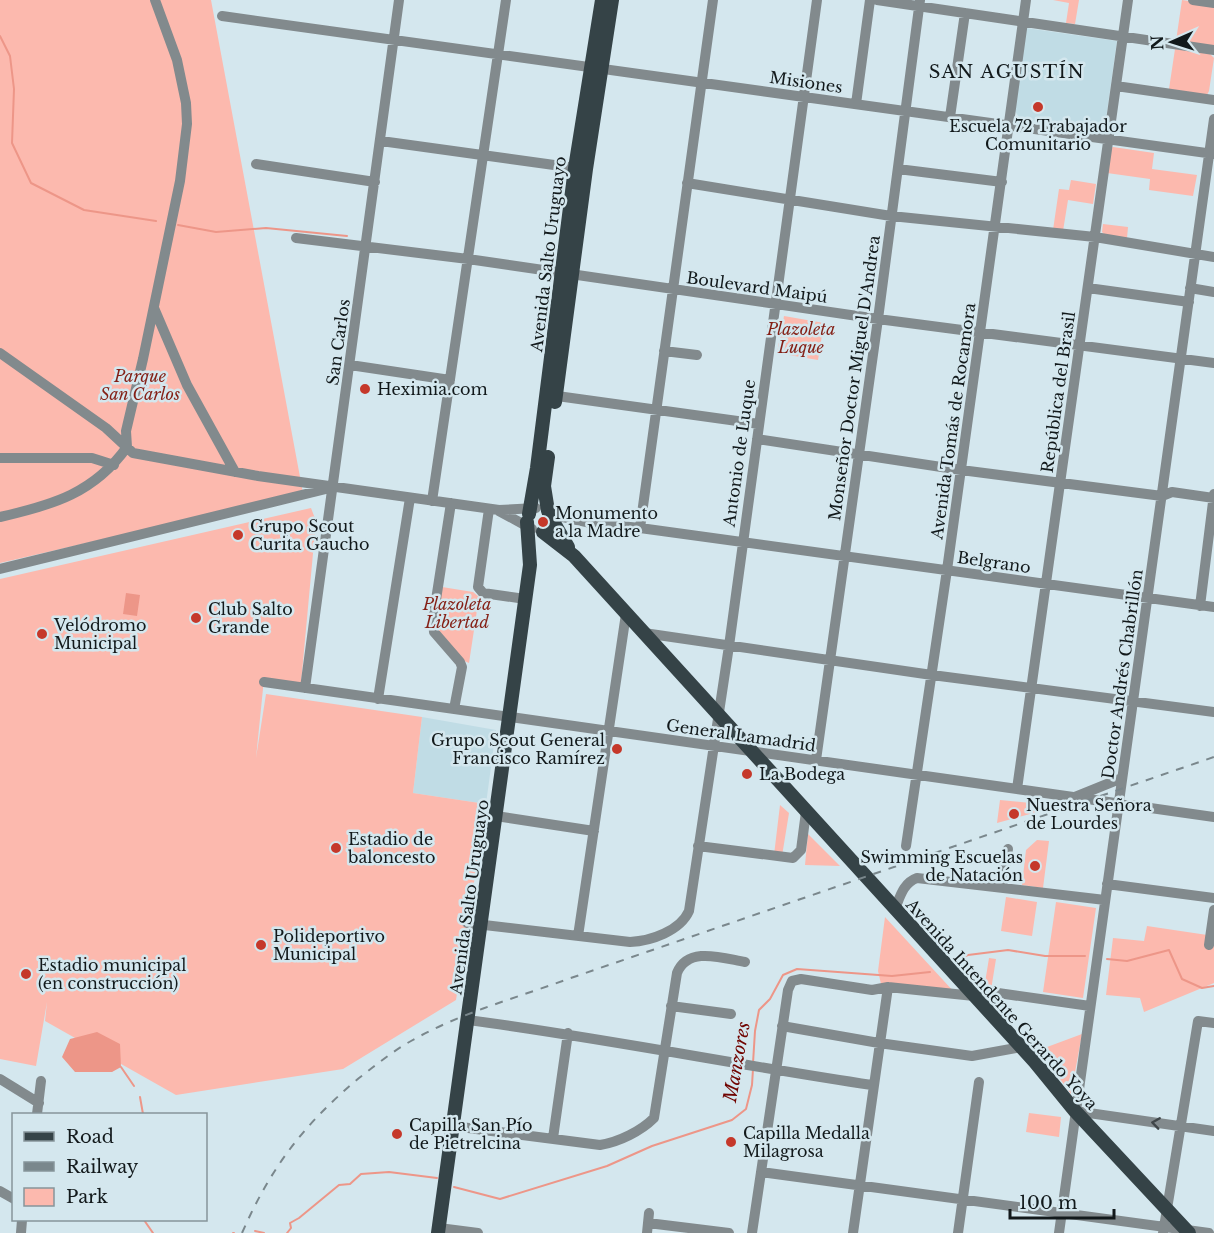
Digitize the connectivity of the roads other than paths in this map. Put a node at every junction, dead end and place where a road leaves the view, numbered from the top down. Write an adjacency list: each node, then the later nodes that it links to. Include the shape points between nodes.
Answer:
1 (155, 0): 58 (street, via 177,60 187,124 180,181)
2 (399, 0): 19 (street, San Carlos)
3 (506, 0): 21 (street)
4 (602, 0): 22 (main road, Avenida Salto Uruguayo)
5 (612, 0): 22 (main road, Avenida Salto Uruguayo)
6 (713, 0): 23 (street)
7 (817, 0): 25 (street, Antonio de Luque)
8 (870, 0): 27 (street)
9 (877, 0): 13 (street)
10 (1026, 0): 17 (street, Avenida Tomás de Rocamora)
11 (1128, 0): 18 (street, República del Brasil)
12 (1193, 0): 14 (street)
13 (920, 3): 15 (street); 28 (street, Monseñor Doctor Miguel D'Andrea)
14 (1214, 3)
15 (965, 13): 17 (street); 29 (street)
16 (222, 16): 19 (street, Misiones)
17 (1023, 22): 18 (street); 31 (street, Avenida Tomás de Rocamora)
18 (1123, 37): 20 (street); 24 (street, República del Brasil)
19 (393, 39): 21 (street, Misiones); 33 (street, San Carlos)
20 (1214, 50)
21 (498, 54): 22 (street, Misiones); 34 (street)
22 (595, 68): 23 (street, Misiones); 37 (main road, Avenida Salto Uruguayo)
23 (702, 82): 25 (street, Misiones); 41 (street)
24 (1116, 86): 26 (street); 32 (street, República del Brasil)
25 (803, 97): 27 (street, Misiones); 42 (street, Antonio de Luque)
26 (1214, 100)
27 (856, 104): 28 (street, Misiones)
28 (906, 111): 29 (street, Misiones); 38 (street, Monseñor Doctor Miguel D'Andrea)
29 (950, 117): 31 (street, Misiones)
30 (1214, 119): 35 (street, Doctor Andrés Chabrillón)
31 (1009, 126): 32 (street, Misiones); 40 (street, Avenida Tomás de Rocamora)
32 (1108, 139): 35 (street, Misiones); 45 (street, República del Brasil)
33 (381, 141): 34 (street); 39 (street, San Carlos)
34 (483, 154): 37 (street); 50 (street)
35 (1212, 154): 48 (street, Doctor Andrés Chabrillón)
36 (256, 164): 39 (street)
37 (580, 168): 51 (main road, Avenida Salto Uruguayo)
38 (898, 169): 40 (street); 43 (street, Monseñor Doctor Miguel D'Andrea)
39 (375, 182): 47 (street, San Carlos)
40 (1002, 182): 44 (street, Avenida Tomás de Rocamora)
41 (687, 183): 42 (street); 54 (street)
42 (789, 200): 43 (street); 57 (street, Antonio de Luque)
43 (891, 216): 44 (street); 59 (street, Monseñor Doctor Miguel D'Andrea)
44 (996, 227): 45 (street); 60 (street, Avenida Tomás de Rocamora)
45 (1095, 237): 48 (street); 52 (street, República del Brasil)
46 (296, 238): 47 (street, Boulevard Maipú)
47 (367, 247): 50 (street, Boulevard Maipú); 67 (street, San Carlos)
48 (1194, 254): 49 (street); 53 (street, Doctor Andrés Chabrillón)
49 (1214, 256)
50 (468, 259): 51 (street, Boulevard Maipú); 68 (street)
51 (567, 274): 54 (street, Boulevard Maipú); 69 (main road, Avenida Salto Uruguayo)
52 (1088, 288): 56 (street); 61 (street, República del Brasil)
53 (1190, 288): 55 (street); 56 (street, Doctor Andrés Chabrillón)
54 (672, 290): 57 (street, Boulevard Maipú); 62 (street)
55 (1214, 292)
56 (1189, 302): 65 (street, Doctor Andrés Chabrillón)
57 (775, 304): 59 (street, Boulevard Maipú); 71 (street, Antonio de Luque)
58 (154, 308): 73 (street, via 126,431); 78 (street, via 187,385)
59 (878, 319): 60 (street, Boulevard Maipú); 74 (street, Monseñor Doctor Miguel D'Andrea)
60 (981, 333): 61 (street, Boulevard Maipú); 77 (street, Avenida Tomás de Rocamora)
61 (1080, 346): 65 (street, Boulevard Maipú); 79 (street, República del Brasil)
62 (664, 351): 64 (street); 70 (street)
63 (0, 353): 73 (street, via 106,428)
64 (697, 355)
65 (1181, 359): 66 (street, Boulevard Maipú); 81 (street, Doctor Andrés Chabrillón)
66 (1214, 363)
67 (350, 365): 68 (street); 80 (street, San Carlos)
68 (450, 380): 84 (street)
69 (551, 395): 70 (street); 88 (main road, Avenida Salto Uruguayo)
70 (656, 410): 71 (street); 89 (street)
71 (759, 424): 72 (street, Antonio de Luque)
72 (757, 439): 74 (street); 90 (street, Antonio de Luque)
73 (126, 447): 76 (street); 78 (street, Belgrano, via 141,455)
74 (858, 455): 77 (street); 91 (street, Monseñor Doctor Miguel D'Andrea)
75 (0, 459): 76 (street, via 92,458)
76 (114, 465): 87 (street, via 76,494)
77 (961, 470): 79 (street); 94 (street, Avenida Tomás de Rocamora)
78 (235, 472): 80 (street, Belgrano)
79 (1061, 483): 81 (street); 95 (street, República del Brasil)
80 (334, 488): 83 (street, Belgrano); 93 (street); 106 (street, San Carlos)
81 (1161, 496): 82 (street, via 1172,492); 96 (street, Doctor Andrés Chabrillón)
82 (1214, 496): 98 (street)
83 (410, 498): 84 (street, Belgrano); 108 (street)
84 (432, 501): 85 (street, Belgrano)
85 (451, 503): 86 (street, Belgrano); 110 (street, via 433,619 434,632 462,667)
86 (494, 510): 88 (street, Belgrano); 88 (street, Belgrano); 97 (street, via 478,587 483,593)
87 (0, 517)
88 (541, 521): 89 (street, Belgrano); 92 (main road, Avenida Salto Uruguayo); 92 (main road, Avenida Salto Uruguayo); 100 (main road, Avenida Intendente Gerardo Yoya)
89 (640, 528): 90 (street, Belgrano)
90 (742, 542): 91 (street, Belgrano); 102 (street, Antonio de Luque)
91 (845, 556): 94 (street, Belgrano); 103 (street, Monseñor Doctor Miguel D'Andrea)
92 (530, 565): 97 (main road, Avenida Salto Uruguayo)
93 (0, 569)
94 (947, 570): 95 (street, Belgrano); 104 (street, Avenida Tomás de Rocamora)
95 (1047, 584): 96 (street, Belgrano); 107 (street, República del Brasil)
96 (1147, 598): 98 (street, Belgrano); 109 (street, Doctor Andrés Chabrillón)
97 (525, 599): 113 (main road, Avenida Salto Uruguayo)
98 (1200, 606): 99 (street, Belgrano)
99 (1214, 607)
100 (626, 614): 101 (main road, Avenida Intendente Gerardo Yoya); 114 (street)
101 (644, 633): 102 (street); 112 (main road, Avenida Intendente Gerardo Yoya)
102 (729, 646): 103 (street); 112 (street, Antonio de Luque)
103 (830, 660): 104 (street); 117 (street, Monseñor Doctor Miguel D'Andrea)
104 (932, 675): 107 (street); 118 (street, Avenida Tomás de Rocamora)
105 (264, 682): 106 (street, General Lamadrid)
106 (305, 688): 108 (street, General Lamadrid)
107 (1032, 688): 109 (street); 120 (street, República del Brasil)
108 (378, 699): 110 (street, General Lamadrid)
109 (1133, 701): 111 (street); 119 (street, Doctor Andrés Chabrillón)
110 (454, 709): 113 (street, General Lamadrid)
111 (1214, 712)
112 (718, 715): 115 (street, Antonio de Luque); 116 (main road, Avenida Intendente Gerardo Yoya)
113 (510, 717): 114 (street, General Lamadrid); 124 (main road, Avenida Salto Uruguayo)
114 (610, 731): 115 (street, General Lamadrid); 126 (street)
115 (714, 746): 116 (street, General Lamadrid); 127 (street, Antonio de Luque)
116 (751, 752): 117 (street, General Lamadrid); 123 (main road, Avenida Intendente Gerardo Yoya)
117 (816, 760): 118 (street, General Lamadrid)
118 (917, 775): 120 (street, General Lamadrid); 128 (street, Avenida Tomás de Rocamora)
119 (1122, 778): 121 (street); 122 (street, Doctor Andrés Chabrillón)
120 (1017, 789): 121 (street, General Lamadrid)
121 (1075, 797): 122 (street, General Lamadrid)
122 (1119, 803): 125 (street, General Lamadrid); 130 (street, Doctor Andrés Chabrillón)
123 (806, 812): 127 (street, via 801,850 793,858); 134 (main road, Avenida Intendente Gerardo Yoya)
124 (496, 816): 126 (street); 136 (main road, Avenida Salto Uruguayo)
125 (1214, 817)
126 (594, 831): 137 (street)
127 (698, 846): 137 (street, Antonio de Luque, via 689,911 672,930 641,942)
128 (906, 846)
129 (1008, 849): 131 (street)
130 (1107, 884): 132 (street); 133 (street, Doctor Andrés Chabrillón)
131 (1002, 887): 133 (street); 134 (street, via 916,878 904,886)
132 (1214, 898)
133 (1105, 900): 143 (street, Doctor Andrés Chabrillón)
134 (895, 909): 141 (main road, Avenida Intendente Gerardo Yoya)
135 (1214, 917): 138 (street)
136 (474, 923): 137 (street); 145 (main road, Avenida Salto Uruguayo)
137 (578, 936)
138 (1209, 945)
139 (745, 962): 142 (street, via 698,956 686,959 677,973)
140 (888, 987): 141 (street); 147 (street, via 872,990 792,981); 149 (street)
141 (974, 996): 143 (street, via 998,993); 150 (main road, Avenida Intendente Gerardo Yoya)
142 (671, 1006): 144 (street); 151 (street)
143 (1090, 1006): 158 (street, Doctor Andrés Chabrillón)
144 (731, 1014)
145 (468, 1020): 148 (street); 160 (main road, Avenida Salto Uruguayo)
146 (1214, 1023): 161 (street, via 1198,1021)
147 (782, 1026): 149 (street); 152 (street)
148 (568, 1033): 151 (street); 163 (street)
149 (879, 1043): 150 (street, via 972,1056); 156 (street)
150 (1021, 1047): 158 (main road, Avenida Intendente Gerardo Yoya)
151 (663, 1051): 152 (street); 163 (street, via 654,1118 647,1125 600,1145)
152 (774, 1070): 156 (street); 164 (street)
153 (0, 1079): 157 (street)
154 (41, 1081): 157 (street)
155 (979, 1082): 166 (street)
156 (872, 1085): 165 (street)
157 (39, 1103): 159 (street)
158 (1075, 1111): 161 (street, one-way to 158); 167 (main road, Avenida Intendente Gerardo Yoya); 168 (street, Doctor Andrés Chabrillón)
159 (37, 1113)
160 (453, 1126): 163 (street); 171 (main road, Avenida Salto Uruguayo)
161 (1180, 1126): 162 (street); 167 (street)
162 (1214, 1131)
163 (553, 1138)
164 (761, 1173): 165 (street); 175 (street)
165 (859, 1186): 166 (street); 176 (street)
166 (962, 1200): 168 (street); 177 (street)
167 (1166, 1209): 170 (street); 172 (main road, Avenida Intendente Gerardo Yoya)
168 (1062, 1213): 170 (street); 178 (street, Doctor Andrés Chabrillón)
169 (648, 1223): 174 (street)
170 (1163, 1230): 172 (street)
171 (439, 1231): 173 (street)
172 (1188, 1232): 179 (street)
173 (478, 1233)
174 (729, 1233)
175 (752, 1233)
176 (853, 1233)
177 (958, 1233)
178 (1059, 1233)
179 (1209, 1233)

